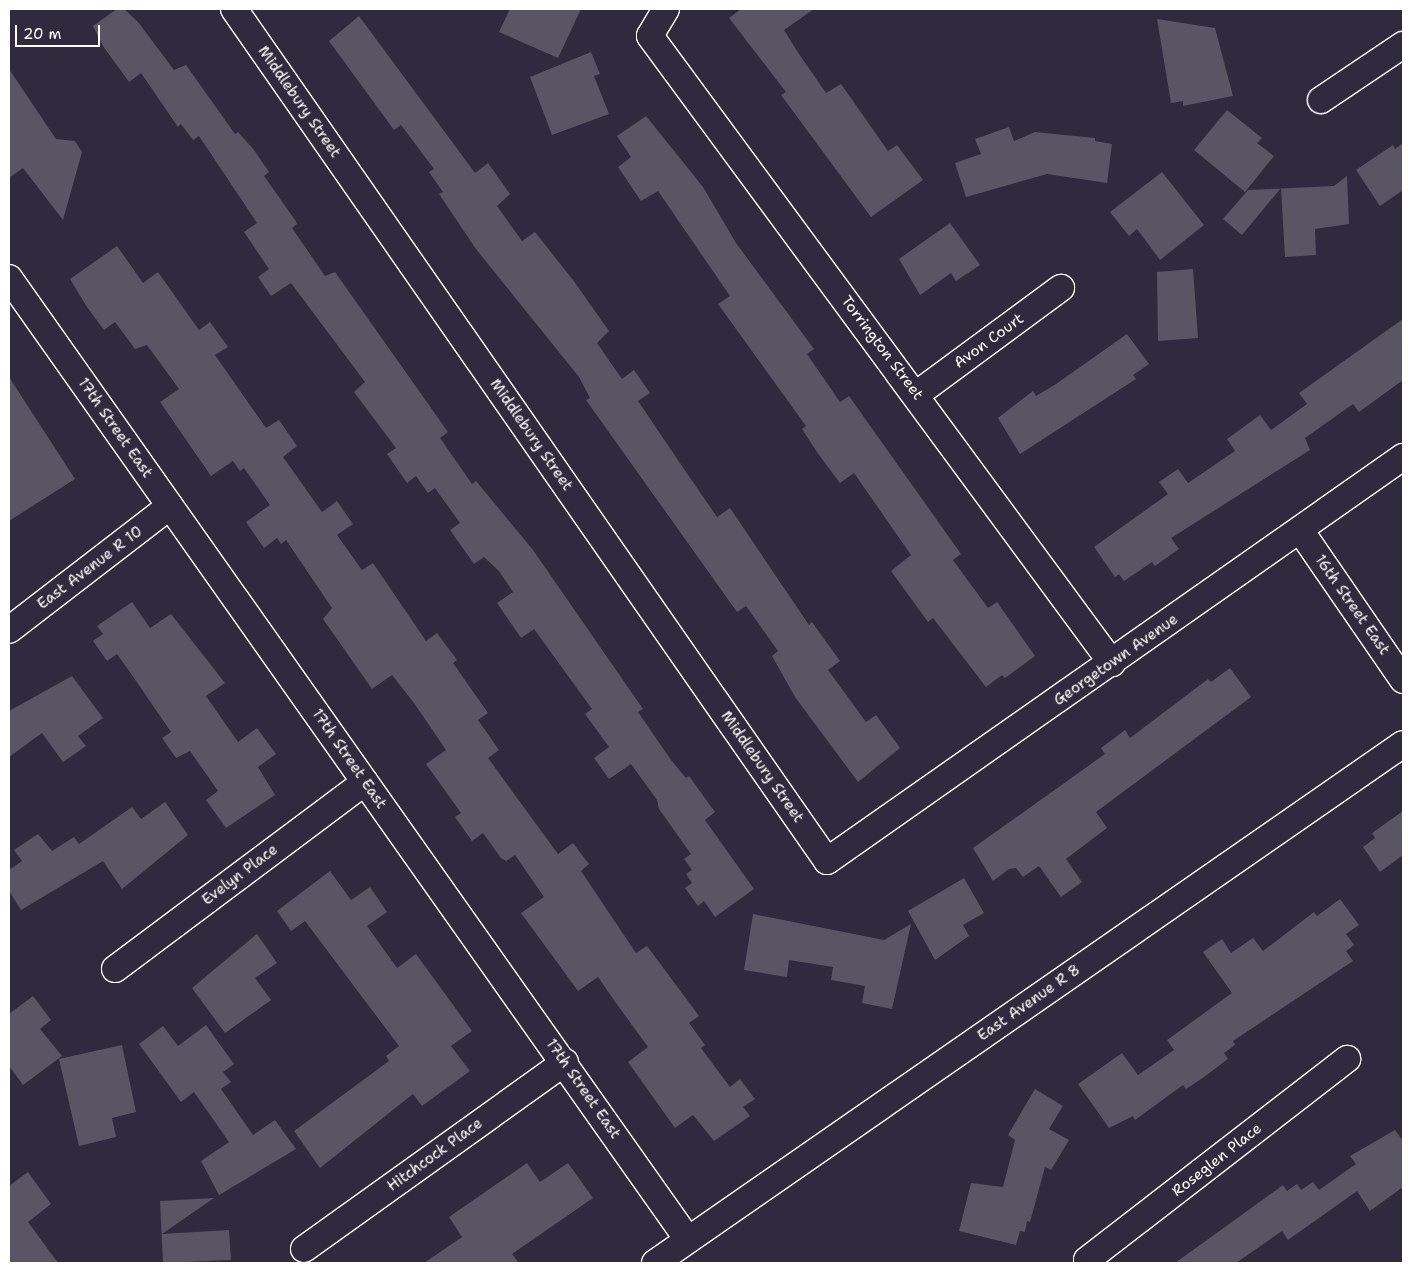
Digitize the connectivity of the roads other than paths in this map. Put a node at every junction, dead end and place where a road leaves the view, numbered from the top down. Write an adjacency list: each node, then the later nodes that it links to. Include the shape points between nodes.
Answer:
1 (234, 9): 16 (street, Middlebury Street)
2 (666, 9): 7 (street, Torrington Street, via 650,36)
3 (1403, 46): 4 (street)
4 (1321, 100)
5 (9, 278): 9 (street, 17th Street East)
6 (1061, 288): 7 (street, Avon Court)
7 (917, 394): 12 (street, Torrington Street)
8 (1403, 457): 10 (street, Georgetown Avenue)
9 (170, 506): 11 (street, East Avenue R 10); 15 (street, 17th Street East)
10 (1300, 530): 12 (street, Georgetown Avenue); 13 (street, 16th Street East)
11 (9, 630)
12 (1112, 662): 16 (street, Georgetown Avenue)
13 (1403, 680)
14 (1403, 744): 20 (street, East Avenue R 8)
15 (365, 782): 17 (street, Evelyn Place); 19 (street, 17th Street East)
16 (827, 861)
17 (115, 969)
18 (1347, 1059): 22 (street, Roseglen Place)
19 (566, 1062): 20 (street, 17th Street East); 21 (street, Hitchcock Place)
20 (688, 1240): 23 (street, East Avenue R 8)
21 (304, 1249)
22 (1088, 1262)
23 (656, 1263)

